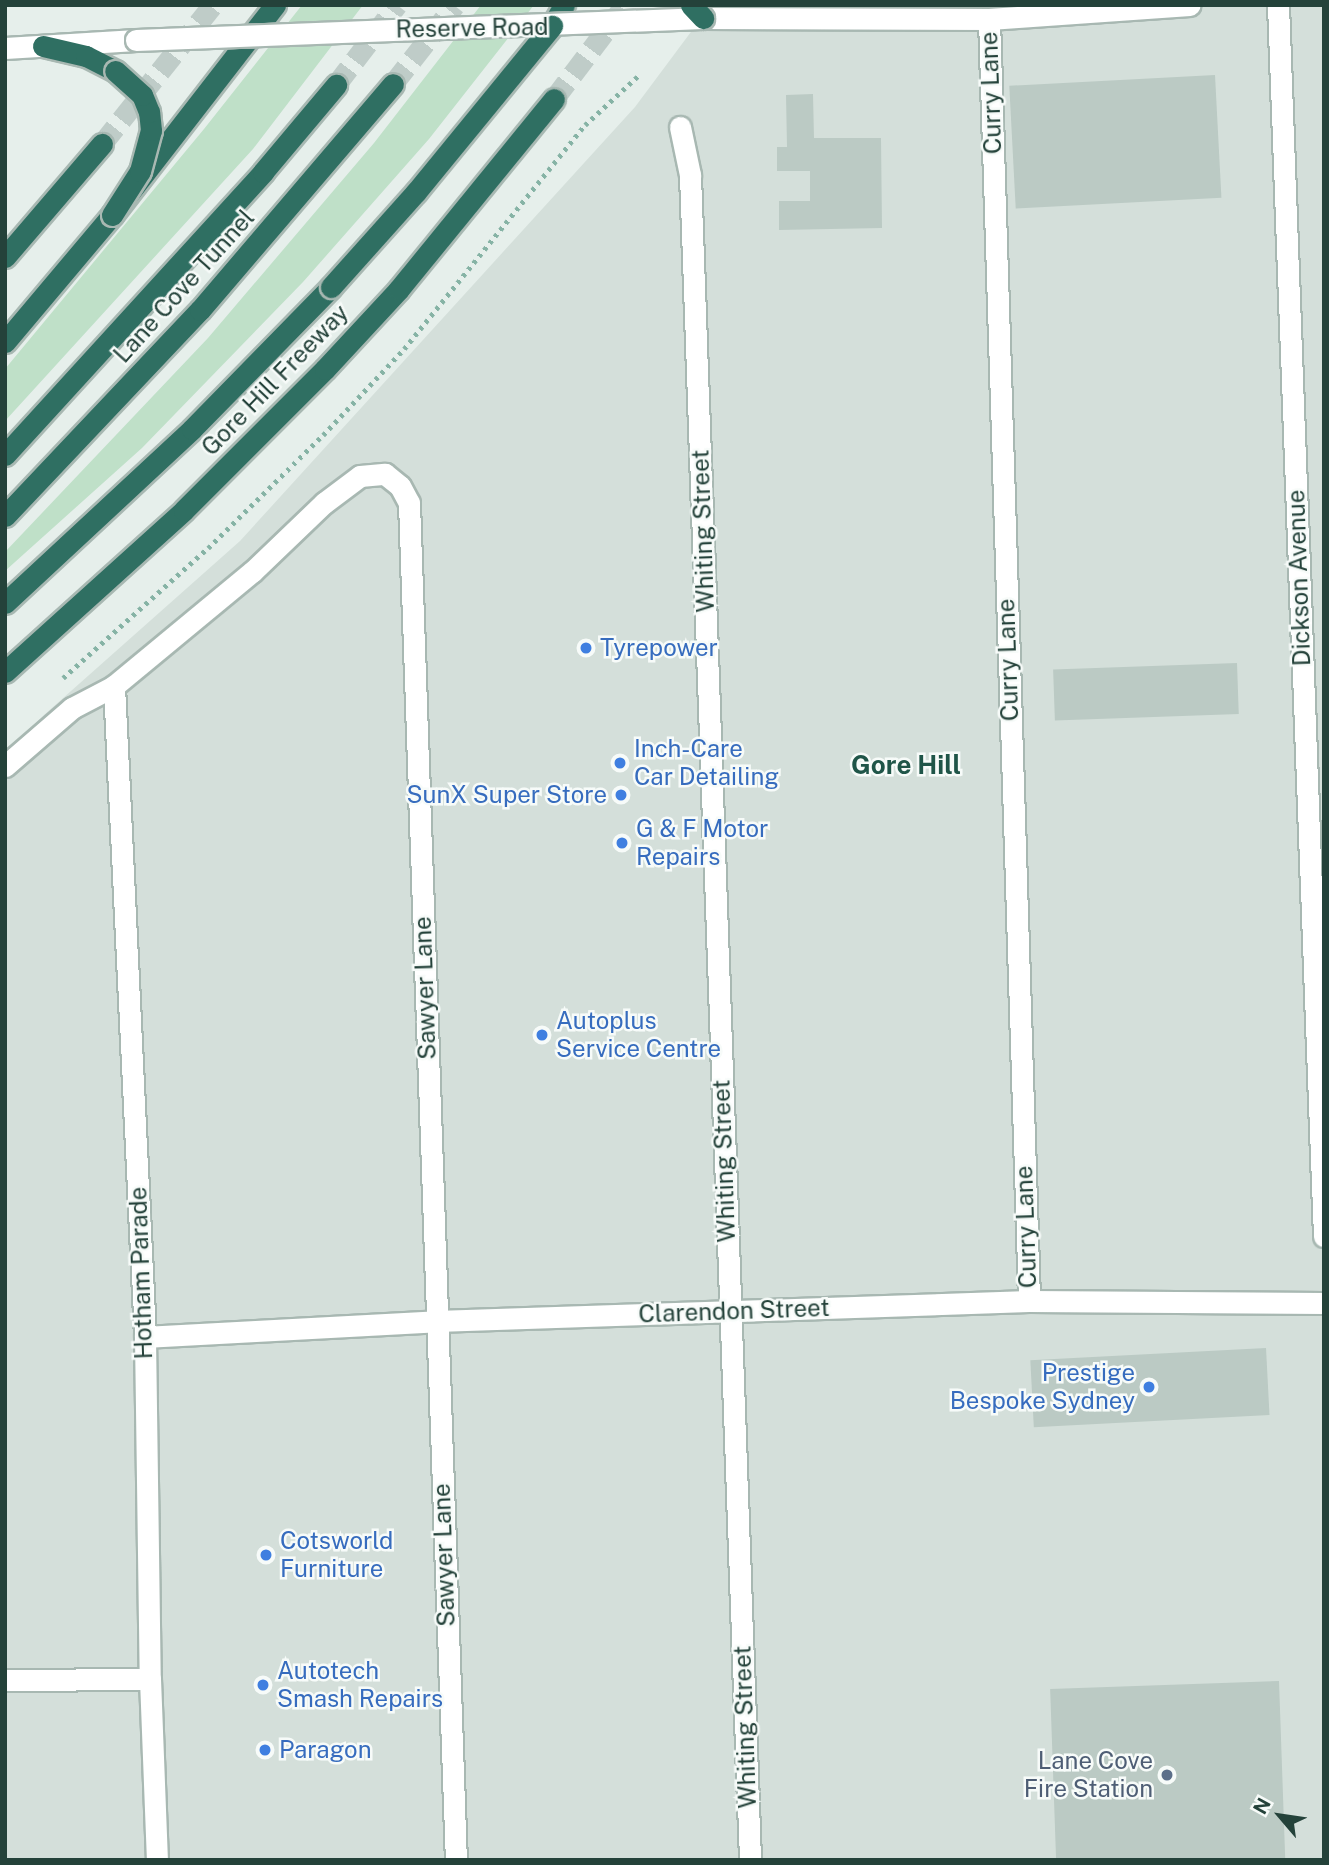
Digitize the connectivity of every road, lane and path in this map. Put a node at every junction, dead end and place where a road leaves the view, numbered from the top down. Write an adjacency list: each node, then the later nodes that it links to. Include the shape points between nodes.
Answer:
1 (275, 5): 8 (highway)
2 (565, 5): 7 (highway)
3 (1191, 5): 6 (street, Reserve Road)
4 (1278, 5): 27 (street, Dickson Avenue)
5 (697, 12): 6 (street, Reserve Road); 7 (street, Reserve Road, bridge)
6 (989, 19): 28 (street, Curry Lane)
7 (552, 26): 8 (street, Reserve Road, bridge); 22 (highway, bridge, via 331,287 192,429)
8 (252, 35): 9 (street, Reserve Road, bridge); 17 (highway, bridge)
9 (43, 46): 10 (street, Reserve Road); 17 (highway, bridge, via 86,56 115,71 142,94 152,130 140,171)
10 (5, 48)
11 (640, 74): 24 (path, via 585,125 404,349 332,426 208,548)
12 (393, 83): 21 (highway, Lane Cove Tunnel, via 200,310)
13 (336, 85): 20 (highway, Lane Cove Tunnel, via 263,173)
14 (554, 99): 23 (highway, Gore Hill Freeway, via 399,289 325,369 184,510)
15 (680, 127): 30 (street, Whiting Street, via 690,175)
16 (102, 144): 18 (highway)
17 (112, 215): 19 (highway)
18 (5, 257)
19 (12, 335)
20 (5, 455)
21 (5, 516)
22 (5, 603)
23 (5, 672)
24 (58, 682)
25 (114, 686): 26 (street, Sawyer Lane, via 72,708); 31 (street, Sawyer Lane, via 360,476 385,474 400,486 408,503); 32 (street, Hotham Parade)
26 (5, 766)
27 (1324, 1236)
28 (1029, 1301): 29 (street, Clarendon Street); 30 (street, Clarendon Street)
29 (1324, 1303)
30 (730, 1311): 31 (street, Clarendon Street); 37 (street, Whiting Street)
31 (436, 1321): 32 (street, Clarendon Street); 36 (street, Sawyer Lane)
32 (145, 1337): 33 (street, Hotham Parade)
33 (150, 1679): 34 (street); 35 (street, Hotham Parade)
34 (5, 1680)
35 (157, 1860)
36 (456, 1860)
37 (750, 1860)

